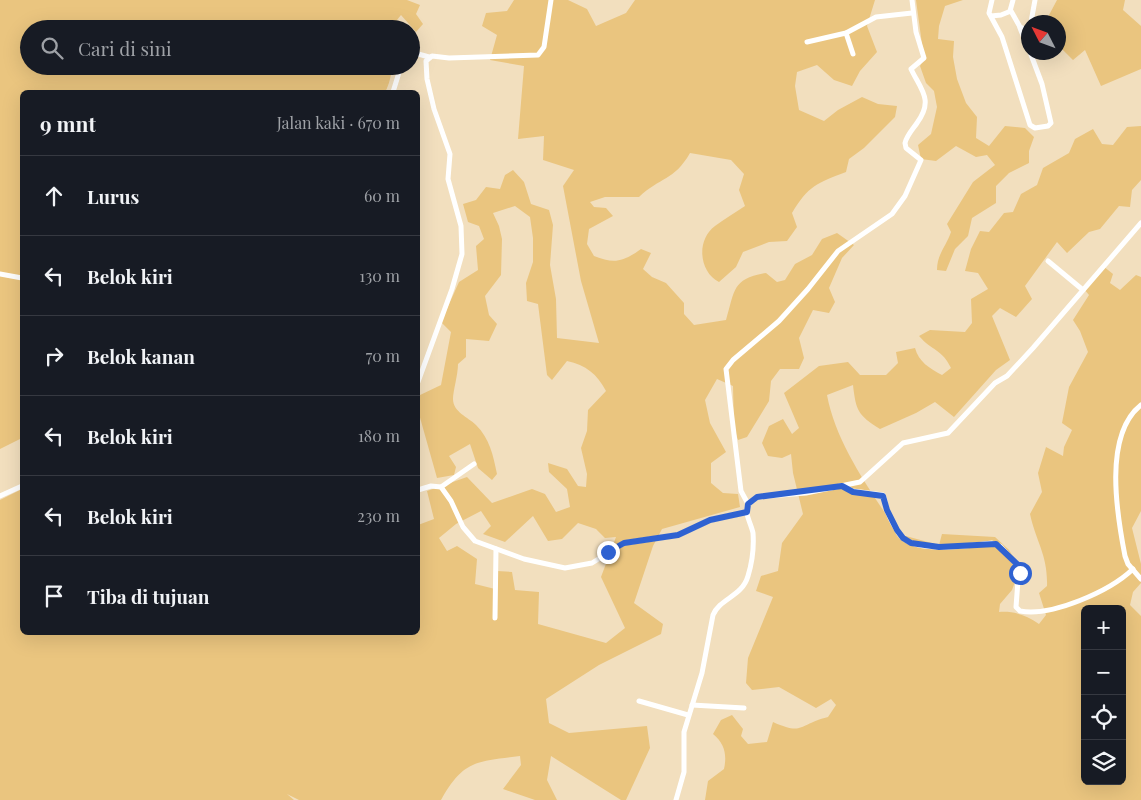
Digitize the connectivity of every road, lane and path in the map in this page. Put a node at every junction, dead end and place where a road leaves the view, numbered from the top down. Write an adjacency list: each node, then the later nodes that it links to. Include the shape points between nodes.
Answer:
1 (551, 0): 15 (street, via 544,47 538,55)
2 (912, 0): 7 (street)
3 (992, 0): 9 (street)
4 (1014, 0): 6 (street)
5 (1035, 0): 8 (street)
6 (1010, 11): 9 (street); 10 (street)
7 (912, 13): 11 (street, via 876,17); 32 (street, via 924,58 911,69 926,103 905,143 906,148 921,160 905,196 886,219 838,251 778,321 726,369 741,491)
8 (1032, 15)
9 (991, 16): 16 (street, via 1002,37 1030,125 1035,128 1051,123)
10 (1020, 27)
11 (846, 33): 12 (street); 14 (street)
12 (807, 42)
13 (420, 54): 15 (street)
14 (853, 54)
15 (429, 57): 24 (street, via 425,63 427,79 450,154 448,179 461,226 462,254)
16 (1033, 60)
17 (398, 75): 18 (street)
18 (394, 90)
19 (1141, 223): 23 (street)
20 (1048, 261): 23 (street)
21 (0, 274): 22 (street)
22 (20, 278)
23 (1083, 290): 27 (street, via 1007,376 995,383 952,429 939,436 903,443 894,448 863,481)
24 (420, 377)
25 (1141, 405): 35 (street, via 1133,411 1127,425 1114,469 1122,542 1128,564)
26 (474, 464): 29 (street)
27 (842, 486): 32 (street, via 757,497); 35 (street, via 853,492 883,496 897,530 911,543 939,547 992,543 1000,546 1019,566 1016,607 1020,611 1040,613 1087,597 1114,584)
28 (20, 487): 31 (street)
29 (441, 488): 30 (street); 34 (street, via 468,534 475,541)
30 (420, 490)
31 (0, 496)
32 (748, 504): 33 (street)
33 (747, 512): 34 (street, via 710,520 678,535 624,543 592,563 577,567 542,564); 39 (street, via 753,540 748,576 742,589 718,607 713,615)
34 (496, 549): 37 (street)
35 (1133, 568): 36 (street)
36 (1141, 579)
37 (495, 618)
38 (639, 701): 41 (street)
39 (692, 705): 40 (street); 41 (street)
40 (744, 708)
41 (688, 715): 42 (street, via 684,732 684,772)
42 (676, 800)

